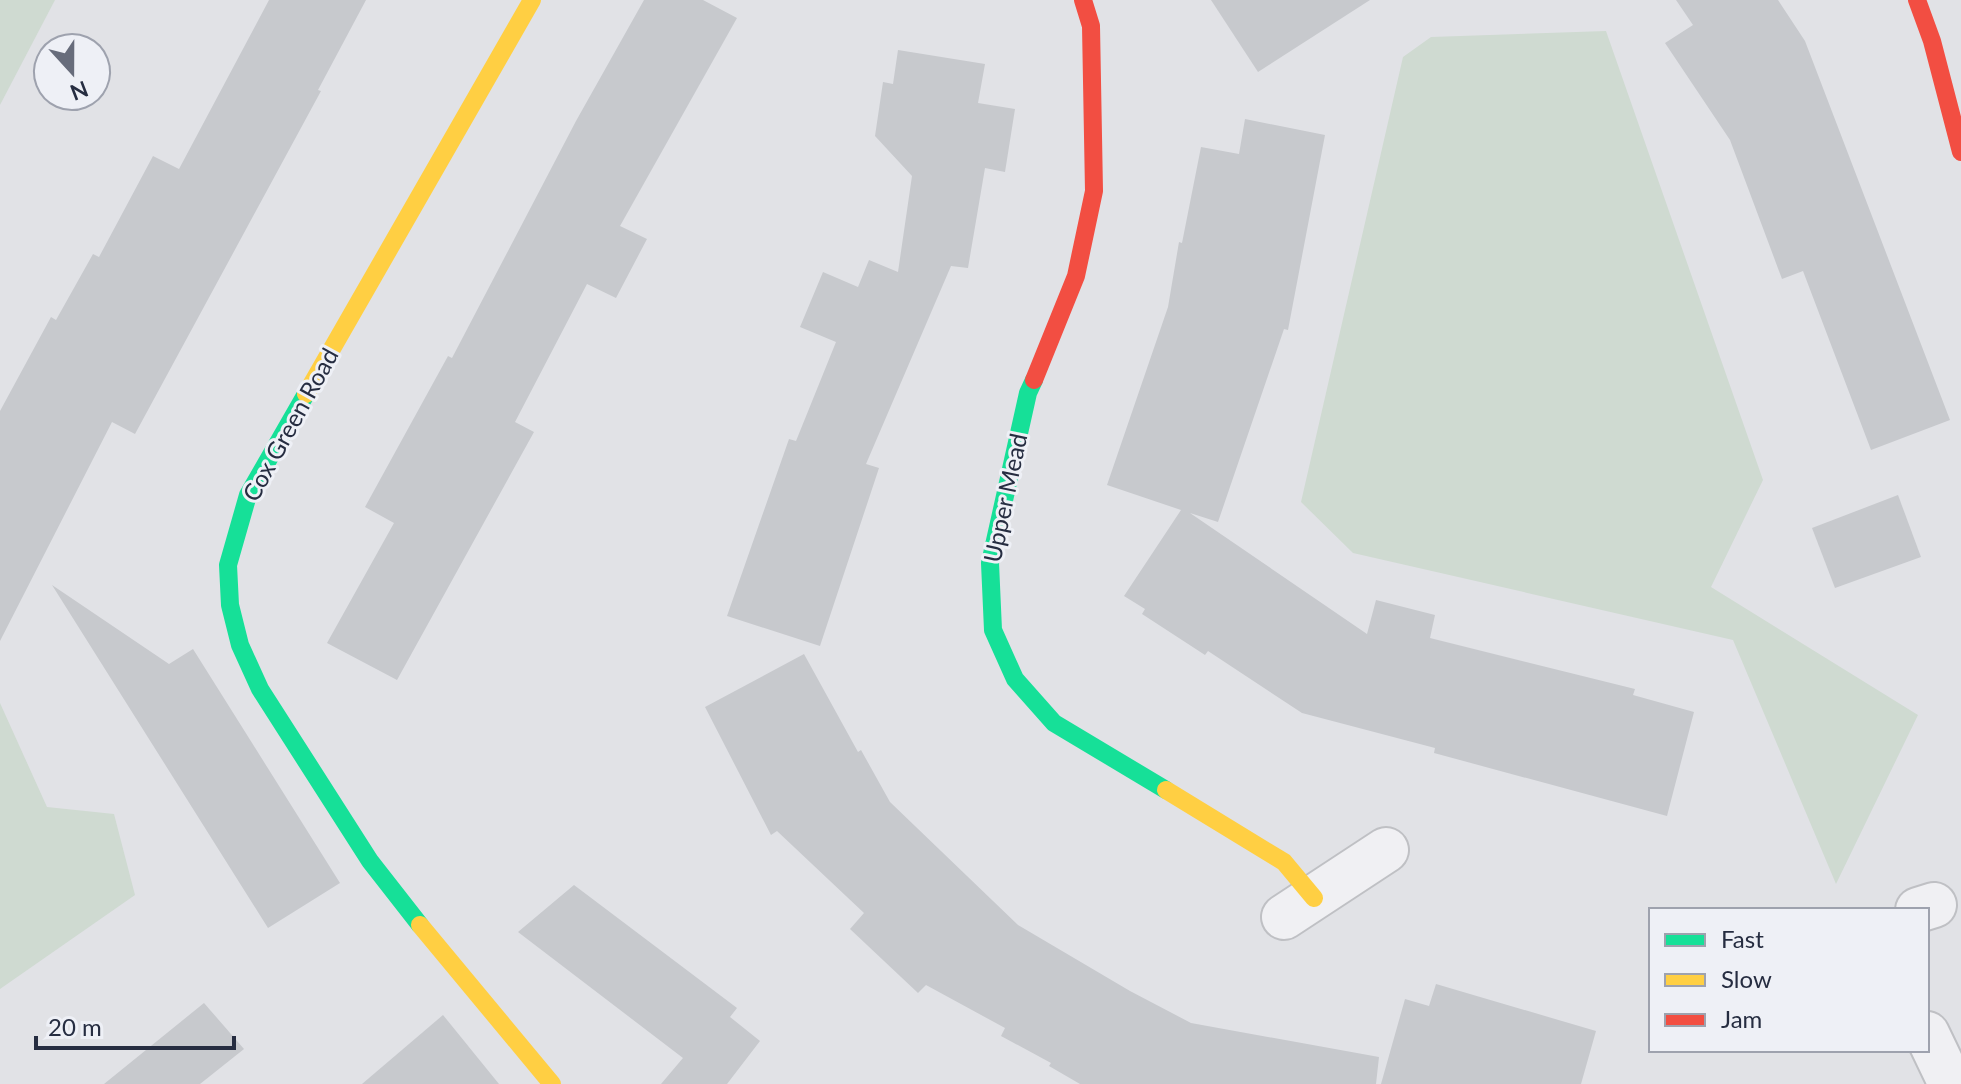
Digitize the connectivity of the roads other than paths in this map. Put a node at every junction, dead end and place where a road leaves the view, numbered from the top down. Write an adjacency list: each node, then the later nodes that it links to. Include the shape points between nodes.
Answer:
1 (532, 0): 8 (street, Cox Green Road, via 248,495 228,565 240,645 260,689 370,861)
2 (1083, 0): 6 (street, Upper Mead, via 1091,26 1094,191 1076,276 1028,393 990,563 993,630 1015,679 1054,723 1284,862)
3 (1917, 0): 4 (street)
4 (1961, 152)
5 (1386, 850): 6 (street, Upper Mead)
6 (1299, 908)
7 (1929, 1038): 9 (street)
8 (552, 1084)
9 (1951, 1084)

